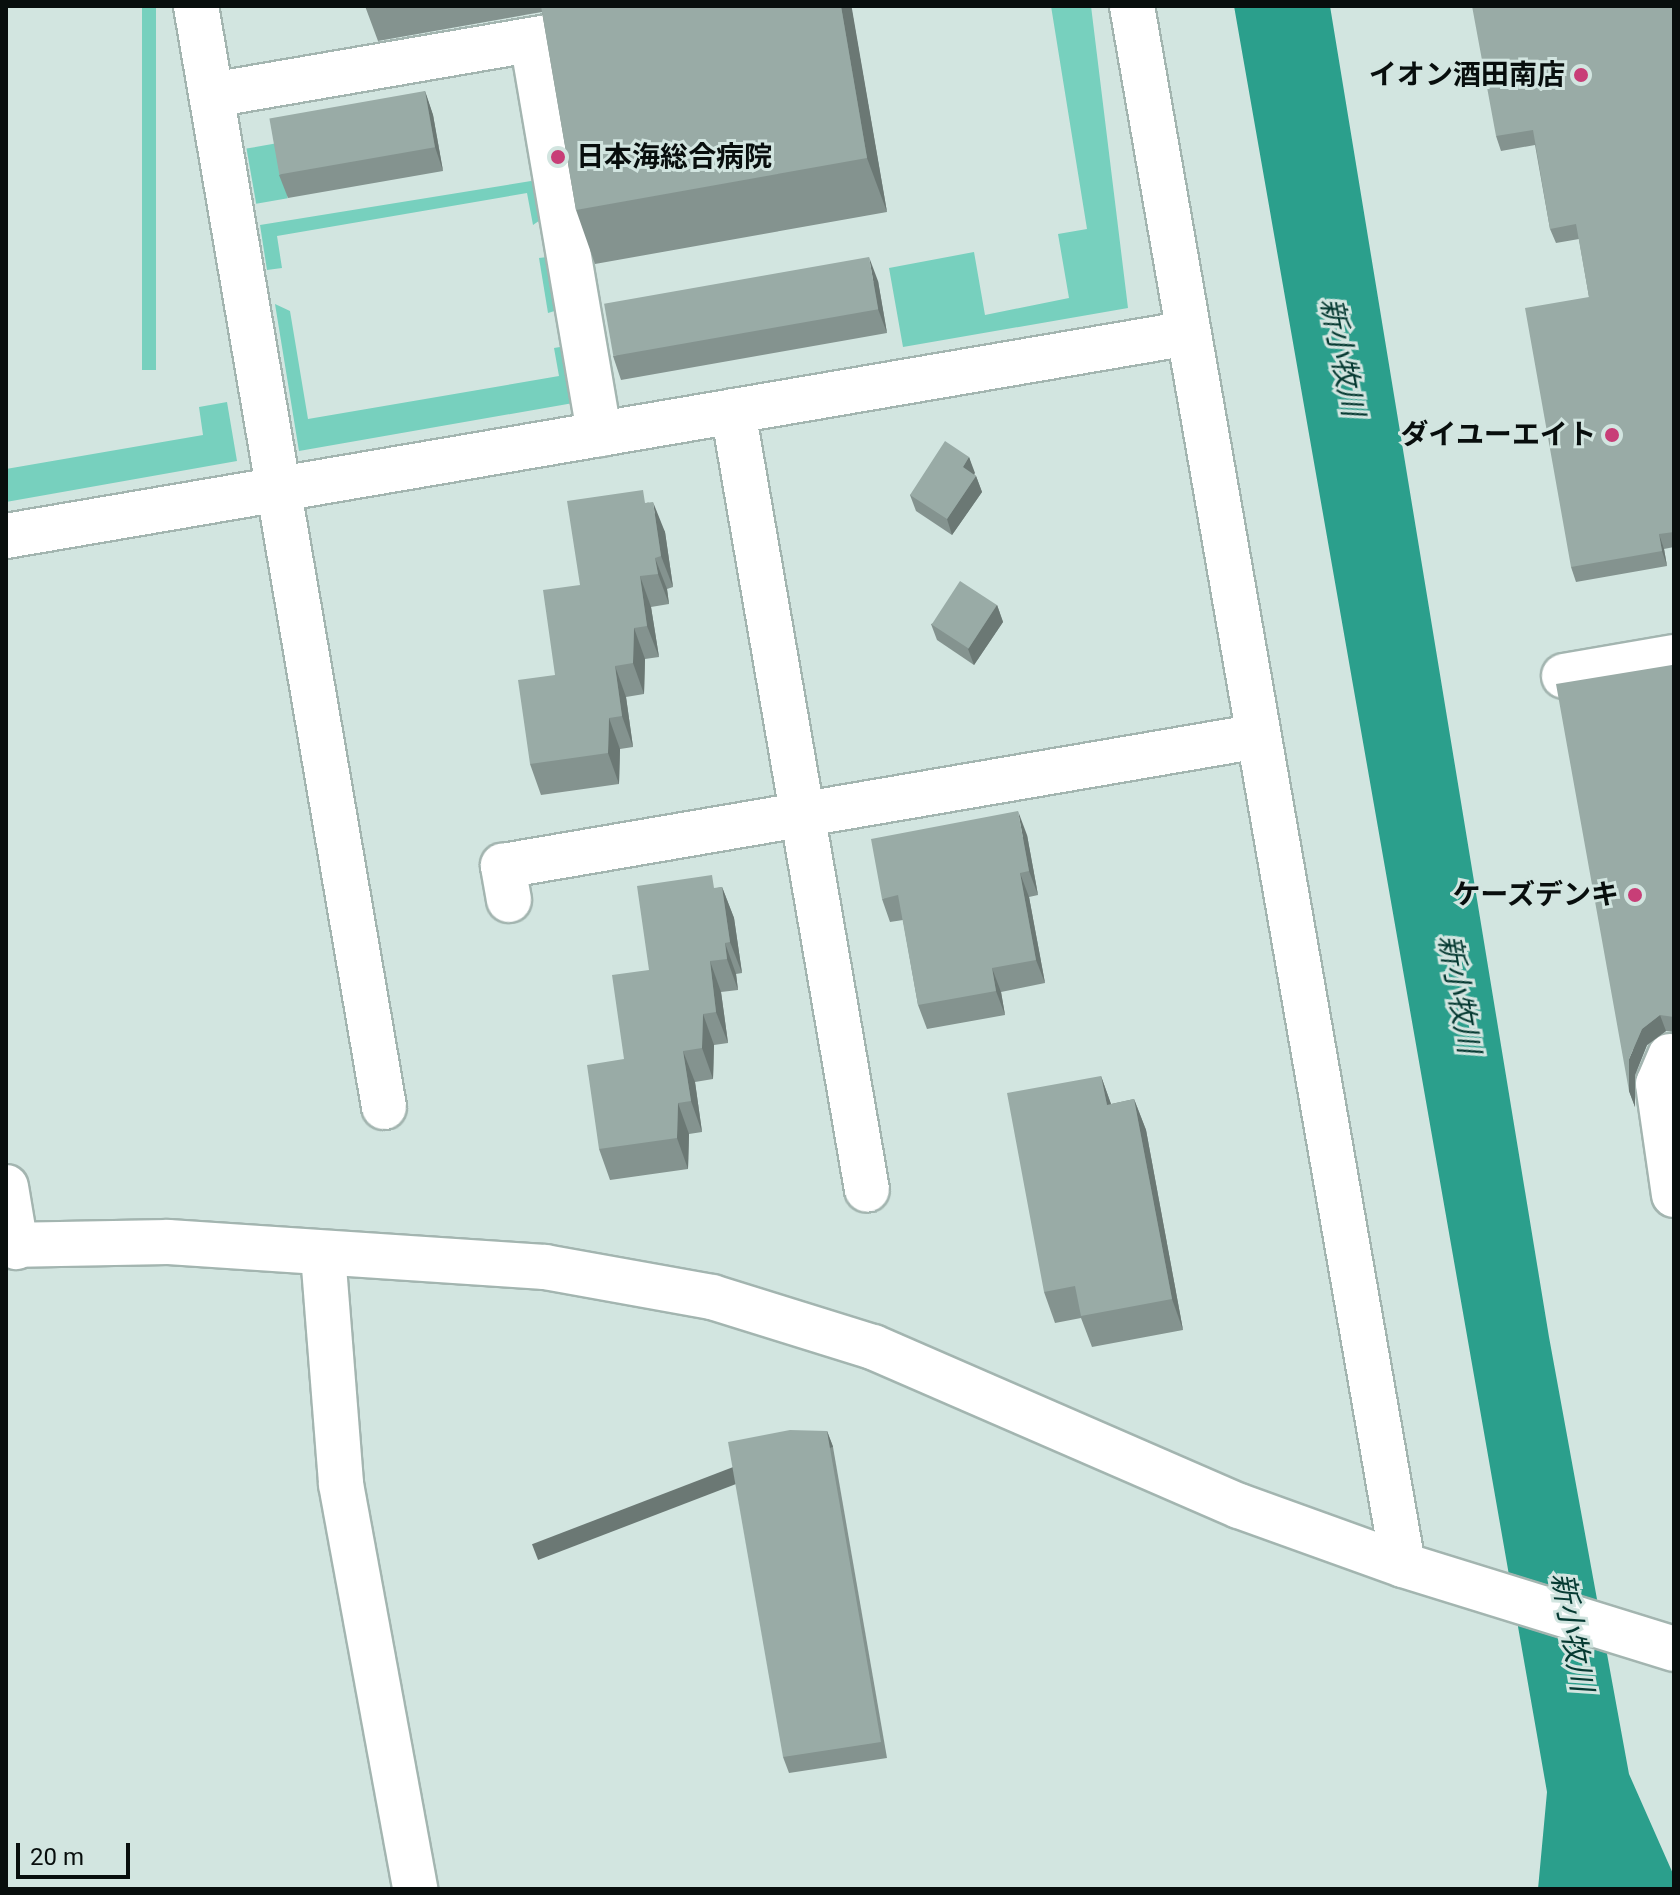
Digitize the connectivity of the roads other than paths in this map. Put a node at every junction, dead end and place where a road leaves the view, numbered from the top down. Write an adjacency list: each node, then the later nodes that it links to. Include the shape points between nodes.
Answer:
1 (196, 6): 5 (street)
2 (726, 6): 4 (street)
3 (1132, 6): 6 (street)
4 (532, 40): 5 (street); 8 (street)
5 (212, 95): 9 (street)
6 (1189, 333): 7 (street); 13 (street)
7 (733, 411): 8 (street); 14 (street)
8 (599, 434): 9 (street)
9 (278, 489): 10 (street); 17 (street)
10 (6, 536)
11 (1674, 657): 12 (street)
12 (1564, 676)
13 (1259, 736): 14 (street); 23 (street)
14 (802, 814): 15 (street, via 503,866); 19 (street)
15 (509, 900)
16 (1670, 1056): 20 (street, via 1658,1084)
17 (384, 1107)
18 (6, 1187): 21 (street)
19 (867, 1190)
20 (1674, 1195)
21 (11, 1246): 22 (street, via 168,1242)
22 (323, 1254): 23 (street, via 545,1267 630,1280 771,1313 873,1347 1239,1506); 25 (street, via 341,1484)
23 (1403, 1565): 24 (street)
24 (1674, 1649)
25 (415, 1889)

